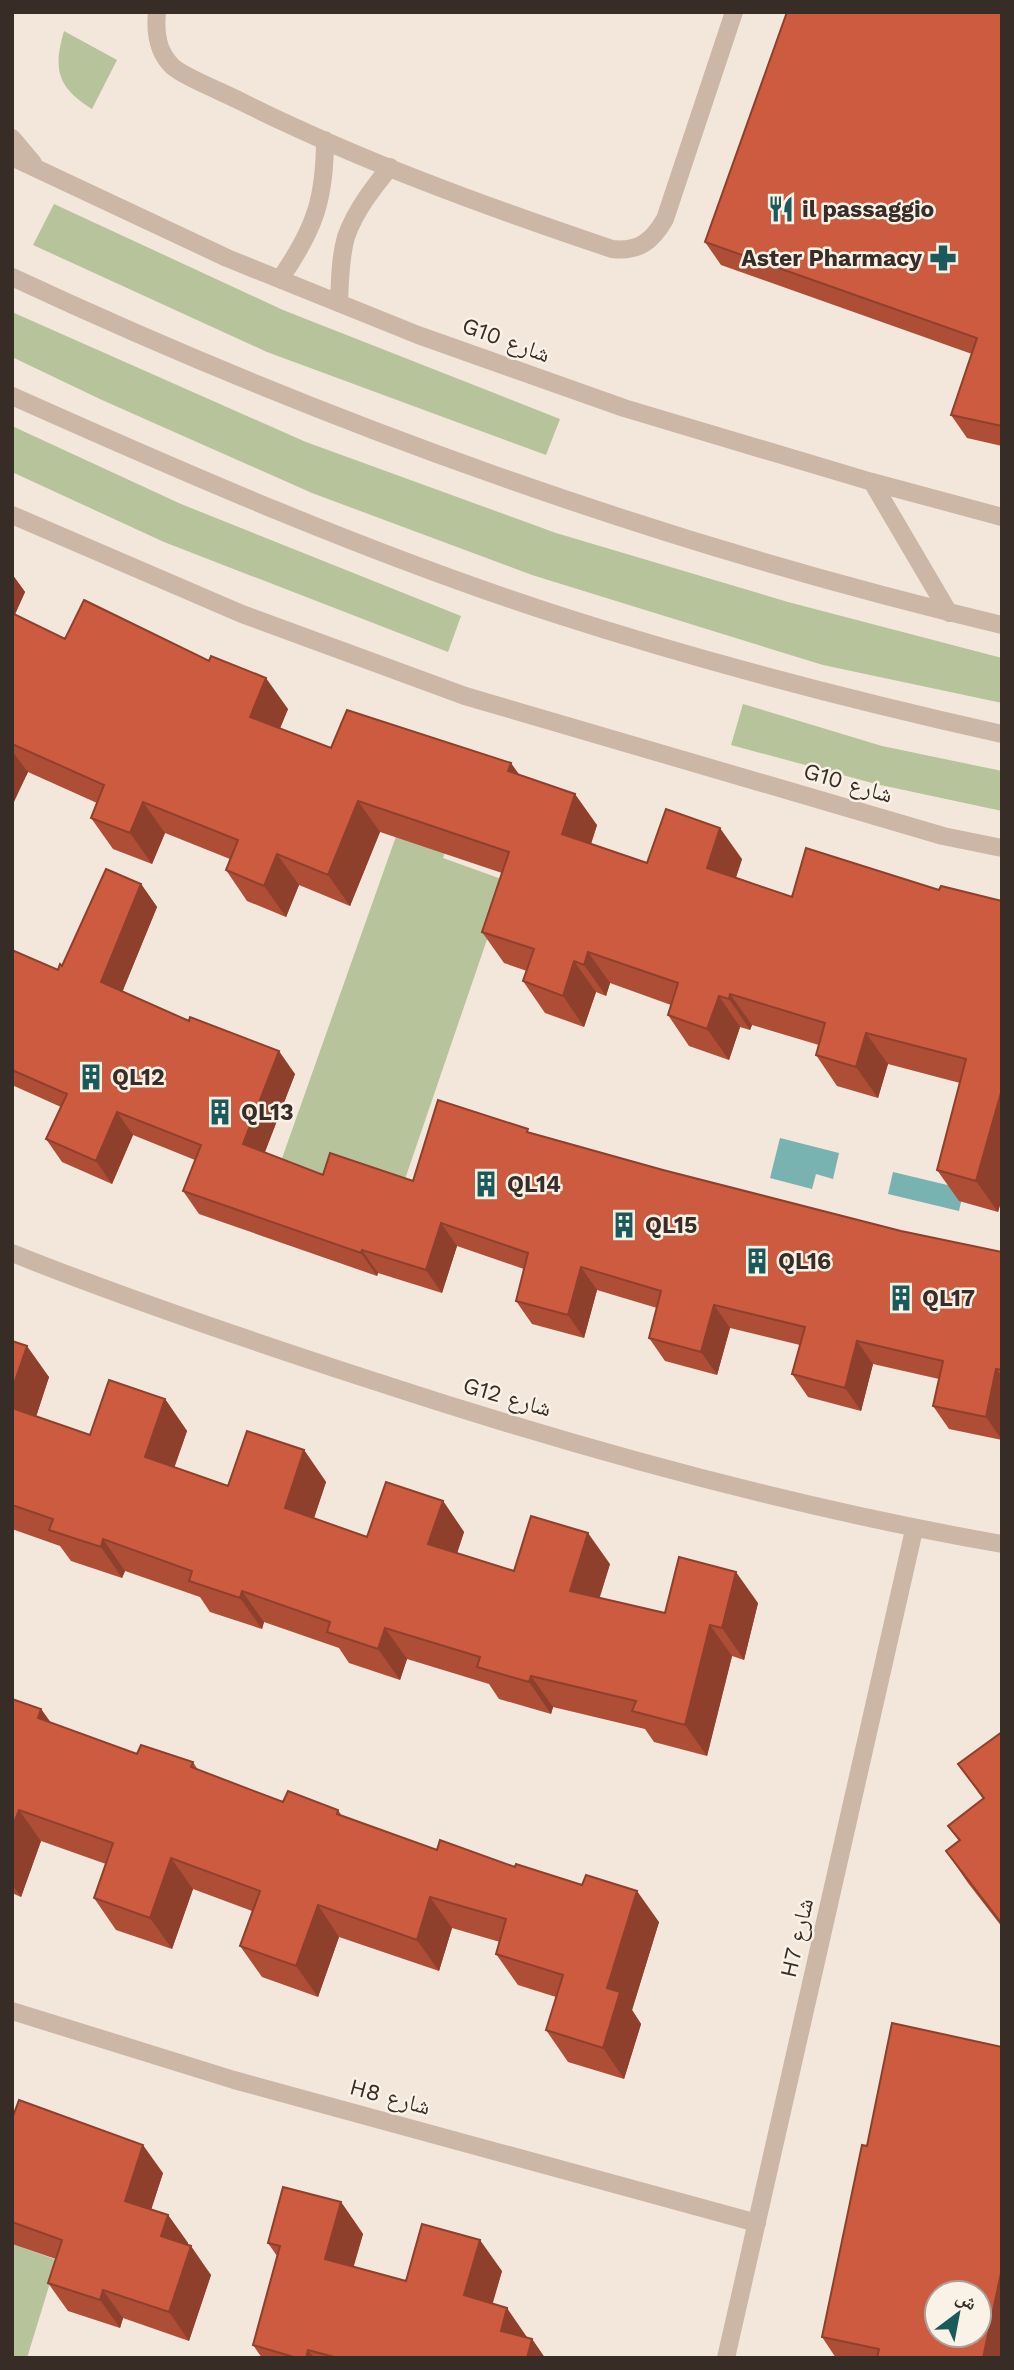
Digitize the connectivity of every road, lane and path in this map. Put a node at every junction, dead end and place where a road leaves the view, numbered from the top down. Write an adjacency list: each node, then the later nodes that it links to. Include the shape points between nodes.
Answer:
1 (157, 12): 4 (street, via 161,53 173,68)
2 (734, 12): 6 (street, via 665,219 648,242 636,248 612,249)
3 (12, 138): 7 (street)
4 (325, 140): 6 (street); 9 (street, via 322,195 314,221)
5 (12, 157): 7 (street, G10 شارع)
6 (390, 167): 10 (street, via 367,196 347,236)
7 (40, 171): 9 (street, G10 شارع)
8 (12, 276): 15 (street, via 119,327 391,437 773,565)
9 (280, 279): 10 (street, G10 شارع)
10 (339, 302): 12 (street, G10 شارع, via 624,408)
11 (12, 396): 17 (street, via 337,535 549,612 740,670)
12 (872, 482): 14 (street, G10 شارع); 15 (street)
13 (12, 515): 18 (street, G10 شارع, via 242,614 465,696 943,836)
14 (1002, 517)
15 (949, 613): 16 (street)
16 (1002, 625)
17 (1002, 734)
18 (1002, 848)
19 (12, 1253): 20 (street, G12 شارع, via 253,1342 471,1413 691,1476)
20 (914, 1530): 21 (street, G12 شارع); 23 (street, H7 شارع)
21 (1002, 1544)
22 (12, 2011): 23 (street, H8 شارع, via 222,2077)
23 (757, 2224): 24 (street, H7 شارع)
24 (726, 2358)

